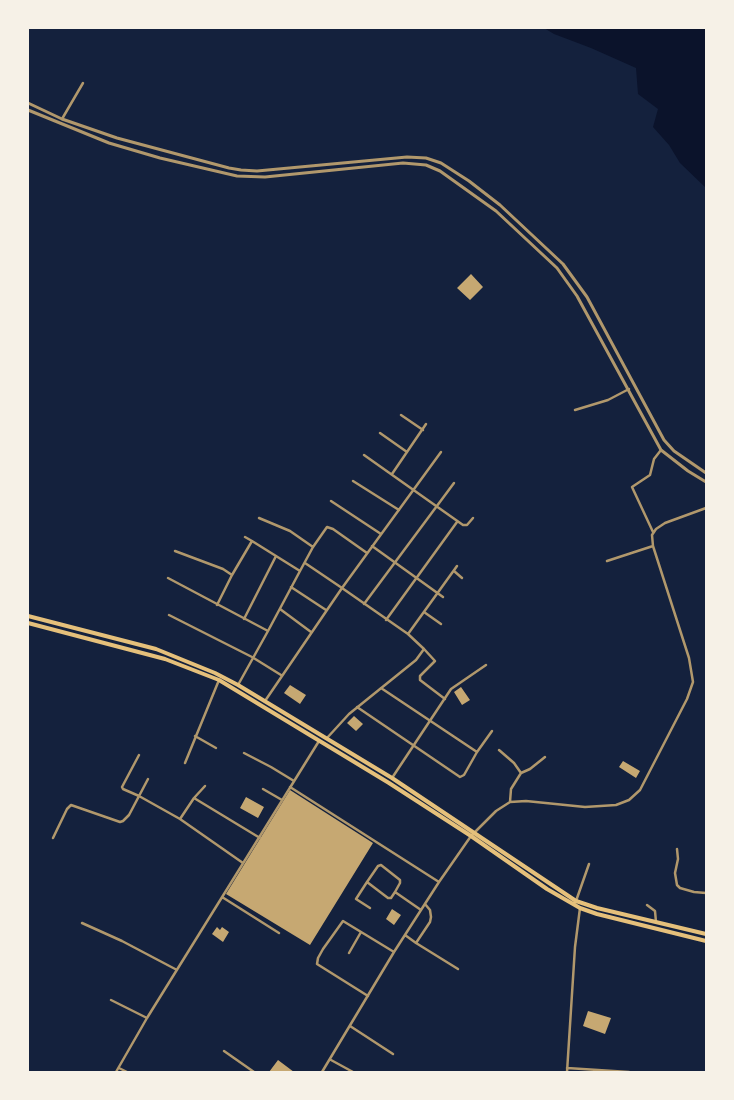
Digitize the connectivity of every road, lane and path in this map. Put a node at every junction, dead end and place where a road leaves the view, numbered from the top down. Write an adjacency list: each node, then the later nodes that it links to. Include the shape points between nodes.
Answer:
1 (83, 83): 6 (street)
2 (28, 103): 4 (street)
3 (28, 110): 5 (street)
4 (43, 110): 5 (street); 6 (street)
5 (40, 116): 7 (street, via 149,155 230,175 253,178 422,164 447,175 496,211 570,283)
6 (62, 119): 17 (street, via 117,138 248,171 391,157 423,157 450,168 500,205 570,273 587,298 664,440)
7 (629, 389): 8 (street, via 608,400); 13 (street)
8 (575, 410)
9 (401, 416): 11 (street)
10 (426, 424): 11 (street)
11 (423, 430): 14 (street)
12 (380, 433): 14 (street)
13 (661, 450): 20 (street); 30 (street, via 654,459 650,475 632,487)
14 (407, 452): 18 (street)
15 (441, 452): 22 (street)
16 (364, 455): 18 (street)
17 (706, 473)
18 (392, 474): 22 (street)
19 (353, 481): 26 (street)
20 (706, 482)
21 (454, 483): 24 (street)
22 (414, 489): 24 (street); 26 (street)
23 (330, 501): 31 (street)
24 (437, 506): 29 (street); 41 (street)
25 (706, 508): 30 (street, via 669,522)
26 (399, 510): 31 (street)
27 (259, 518): 34 (street, via 290,531)
28 (473, 518): 29 (street, via 466,526)
29 (457, 522): 47 (street)
30 (653, 532): 36 (street)
31 (381, 534): 35 (street)
32 (245, 537): 33 (street)
33 (252, 541): 39 (street); 46 (street)
34 (313, 546): 38 (street, via 329,527); 42 (street)
35 (372, 546): 38 (street); 41 (street)
36 (653, 546): 40 (street); 104 (street, via 689,658 693,682 640,790 624,803 606,807)
37 (175, 551): 46 (street)
38 (367, 553): 51 (street)
39 (276, 556): 44 (street); 61 (street)
40 (607, 561)
41 (395, 562): 47 (street); 55 (street)
42 (305, 563): 44 (street); 51 (street)
43 (457, 566): 45 (street)
44 (300, 571): 50 (street)
45 (454, 571): 49 (street); 52 (street)
46 (232, 575): 54 (street)
47 (416, 577): 52 (street); 62 (street)
48 (168, 578): 54 (street)
49 (462, 578)
50 (291, 587): 56 (street); 57 (street)
51 (342, 588): 55 (street); 57 (street)
52 (438, 593): 53 (street); 58 (street)
53 (443, 597)
54 (217, 604): 61 (street)
55 (364, 604): 62 (street)
56 (280, 610): 65 (street); 66 (street)
57 (326, 610): 66 (street)
58 (424, 612): 64 (street); 68 (street)
59 (169, 615): 71 (street)
60 (28, 616): 67 (highway)
61 (244, 619): 65 (street)
62 (386, 620): 68 (street)
63 (28, 622): 69 (highway)
64 (441, 624)
65 (268, 631): 71 (street)
66 (311, 632): 73 (street)
67 (95, 633): 69 (highway); 75 (highway, via 156,649)
68 (408, 634): 70 (street)
69 (93, 639): 74 (highway)
70 (424, 649): 76 (street, via 416,660); 77 (street, via 435,661 420,680)
71 (252, 658): 73 (street); 75 (street)
72 (486, 666): 77 (street, via 454,687)
73 (281, 675): 78 (street)
74 (219, 680): 80 (highway); 83 (street)
75 (238, 685): 78 (highway)
76 (381, 688): 79 (street); 81 (street)
77 (445, 699): 81 (street)
78 (265, 701): 80 (highway)
79 (356, 708): 84 (street); 86 (street)
80 (278, 712): 84 (highway); 85 (highway)
81 (429, 722): 86 (street); 89 (street)
82 (492, 731): 89 (street)
83 (195, 736): 87 (street); 93 (street)
84 (327, 738): 95 (highway)
85 (319, 740): 97 (street); 106 (highway)
86 (413, 747): 89 (street, via 460,777); 95 (street)
87 (216, 748)
88 (499, 750): 94 (street)
89 (477, 752)
90 (244, 753): 97 (street)
91 (139, 755): 101 (street, via 122,788)
92 (545, 757): 94 (street)
93 (185, 763)
94 (521, 773): 104 (street, via 511,788)
95 (392, 778): 106 (highway)
96 (148, 779): 101 (street)
97 (294, 782): 99 (street)
98 (205, 786): 102 (street)
99 (290, 787): 103 (street); 113 (street)
100 (263, 789): 103 (street)
101 (139, 796): 105 (street); 107 (street, via 129,815 121,822 70,806)
102 (194, 798): 105 (street); 108 (street)
103 (282, 800): 108 (street)
104 (510, 802): 106 (street, via 496,811)
105 (180, 819): 110 (street)
106 (473, 835): 113 (street); 117 (highway); 121 (highway, via 547,889)
107 (53, 838)
108 (260, 838): 110 (street)
109 (677, 849): 115 (street, via 677,884 680,888)
110 (243, 863): 116 (street)
111 (589, 864): 117 (street)
112 (367, 882): 114 (street, via 389,898); 114 (street, via 381,865 400,880); 120 (street, via 356,899)
113 (439, 882): 118 (street)
114 (395, 892): 123 (street)
115 (706, 893)
116 (222, 897): 128 (street); 136 (street)
117 (576, 901): 122 (highway)
118 (425, 904): 123 (street); 132 (street, via 430,910 430,922)
119 (647, 904): 125 (street, via 655,911)
120 (370, 908)
121 (580, 908): 124 (highway); 145 (street)
122 (598, 908): 124 (highway); 125 (highway)
123 (421, 910): 130 (street)
124 (597, 914): 131 (highway)
125 (656, 922): 129 (highway)
126 (82, 923): 136 (street)
127 (361, 932): 133 (street); 134 (street); 137 (street, via 342,921 316,962)
128 (279, 933)
129 (706, 934)
130 (405, 935): 132 (street); 133 (street)
131 (706, 941)
132 (416, 944): 135 (street)
133 (394, 952): 137 (street)
134 (349, 953)
135 (458, 969)
136 (177, 970): 139 (street)
137 (368, 996): 140 (street)
138 (111, 1000): 139 (street)
139 (147, 1018): 144 (street)
140 (350, 1026): 142 (street); 143 (street)
141 (224, 1051): 148 (street)
142 (393, 1054)
143 (331, 1060): 149 (street); 150 (street)
144 (119, 1068): 146 (street); 147 (street)
145 (567, 1070): 151 (street)
146 (116, 1072)
147 (127, 1072)
148 (254, 1072)
149 (322, 1072)
150 (353, 1072)
151 (628, 1072)

